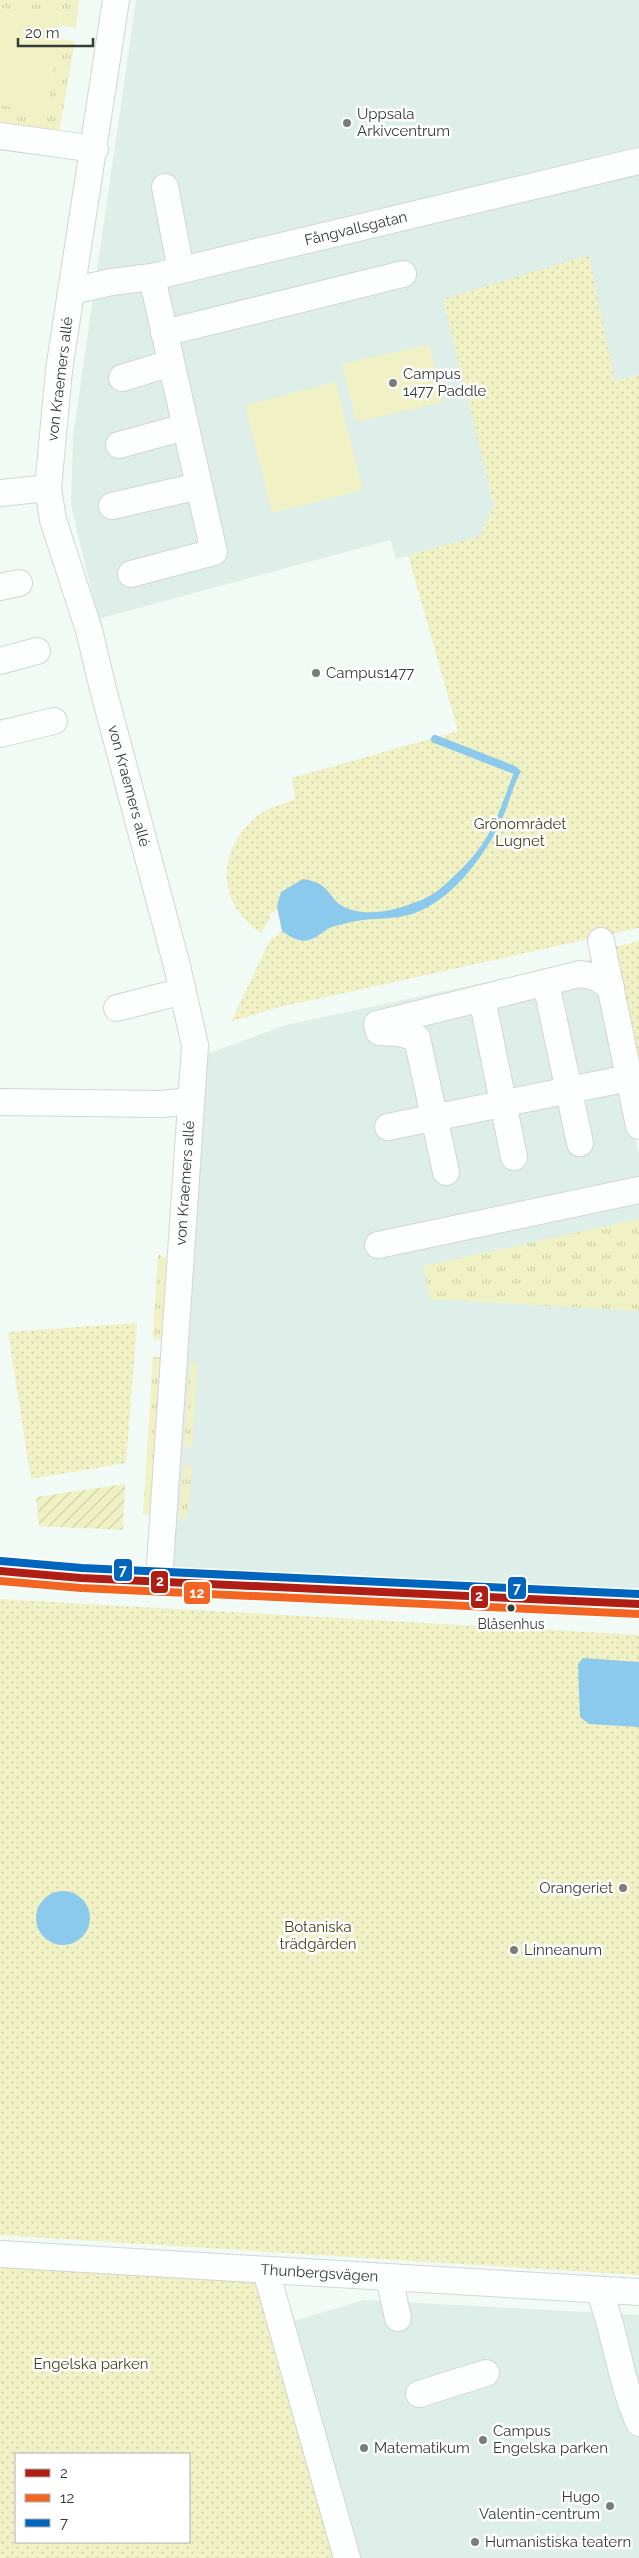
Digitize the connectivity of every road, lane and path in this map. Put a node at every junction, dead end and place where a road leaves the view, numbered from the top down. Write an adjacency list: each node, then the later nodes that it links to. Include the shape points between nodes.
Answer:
1 (116, 0): 3 (street, von Kraemers allé)
2 (0, 136): 3 (street)
3 (95, 149): 9 (street, von Kraemers allé)
4 (639, 161): 6 (street, Fångvallsgatan)
5 (165, 187): 6 (street)
6 (181, 270): 8 (street, Fångvallsgatan)
7 (403, 274): 10 (street)
8 (152, 277): 9 (street, Fångvallsgatan); 10 (street)
9 (72, 291): 16 (street, von Kraemers allé, via 59,370)
10 (164, 333): 11 (street)
11 (171, 363): 12 (street); 13 (street)
12 (122, 378)
13 (185, 426): 14 (street); 15 (street)
14 (119, 445)
15 (199, 486): 18 (street); 19 (street, via 214,552)
16 (48, 488): 17 (street); 27 (street, von Kraemers allé, via 54,520 90,630)
17 (0, 493)
18 (112, 506)
19 (131, 574)
20 (37, 651): 21 (street)
21 (0, 661)
22 (54, 721): 23 (street)
23 (0, 734)
24 (601, 941): 26 (street)
25 (546, 983): 26 (street, via 580,974 596,977); 28 (street); 31 (street)
26 (610, 988): 30 (street)
27 (183, 991): 29 (street); 32 (street, von Kraemers allé, via 194,1045)
28 (482, 998): 34 (street); 35 (street, via 377,1024 379,1032 417,1038)
29 (117, 1008)
30 (629, 1078): 31 (street); 36 (street)
31 (569, 1090): 34 (street); 38 (street)
32 (191, 1101): 33 (street, via 161,1104); 44 (street, von Kraemers allé)
33 (0, 1102)
34 (503, 1104): 35 (street); 39 (street)
35 (434, 1117): 37 (street); 40 (street)
36 (639, 1126)
37 (388, 1127)
38 (580, 1143)
39 (514, 1157)
40 (446, 1172)
41 (639, 1190): 42 (street)
42 (378, 1245)
43 (0, 1571): 44 (street)
44 (159, 1580): 45 (street)
45 (639, 1604)
46 (0, 2254): 47 (street, Thunbergsvägen)
47 (266, 2271): 48 (street, Thunbergsvägen); 55 (street)
48 (389, 2278): 49 (street, Thunbergsvägen); 51 (street)
49 (599, 2290): 50 (street, Thunbergsvägen); 54 (street)
50 (639, 2292)
51 (398, 2318)
52 (486, 2373): 53 (street)
53 (419, 2394)
54 (639, 2423)
55 (347, 2558)

